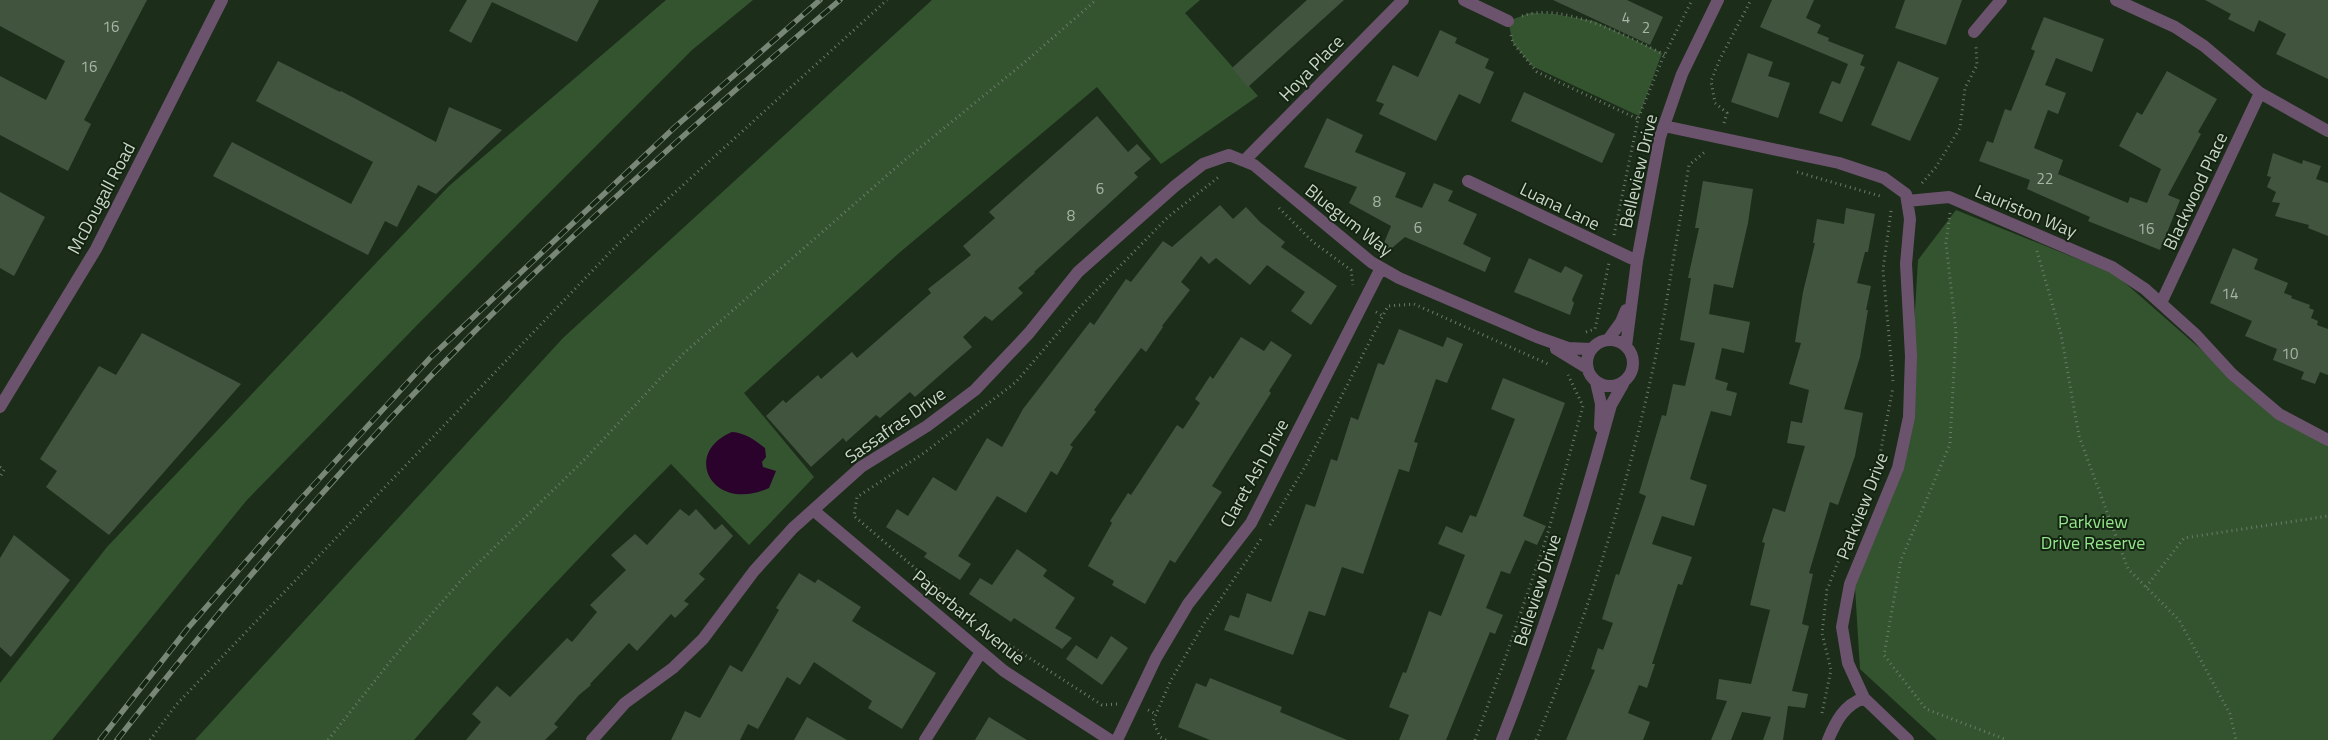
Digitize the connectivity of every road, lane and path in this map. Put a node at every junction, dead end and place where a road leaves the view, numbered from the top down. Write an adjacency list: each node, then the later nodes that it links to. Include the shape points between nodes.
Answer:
1 (222, 0): 44 (street, McDougall Road, via 96,248)
2 (887, 0): 57 (path, via 618,246 176,705)
3 (1096, 0): 58 (path, via 684,353 583,461 464,577 393,658)
4 (1403, 0): 20 (street, Hoya Place)
5 (1464, 0): 11 (street)
6 (1692, 0): 13 (path)
7 (1718, 0): 16 (street, Belleview Drive, via 1682,74)
8 (1751, 0): 18 (path, via 1712,81 1715,103 1727,113)
9 (2001, 0): 12 (street)
10 (2116, 0): 14 (street, via 2175,27 2204,46)
11 (1508, 21): 13 (path, via 1530,13 1594,21); 15 (path, via 1513,43 1537,72)
12 (1974, 32): 26 (path, via 1977,65 1965,88 1960,128 1936,167)
13 (1665, 54): 15 (path)
14 (2260, 93): 17 (street); 33 (street, Blackwood Place)
15 (1638, 119): 29 (path)
16 (1664, 126): 18 (street); 30 (street, Belleview Drive)
17 (2328, 131)
18 (1720, 138): 24 (street, via 1840,162 1884,178); 66 (path, via 1718,153 1706,150 1689,165 1664,311 1639,426 1602,562)
19 (1229, 155): 20 (street, Bluegum Way); 49 (street, Sassafras Drive, via 1203,164 1078,272 1029,333 975,390 927,426 861,467)
20 (1244, 161): 31 (street, Bluegum Way, via 1254,165)
21 (1225, 171): 54 (path, via 1162,224 1080,307 1016,382 924,453 857,497 854,516 991,633 1102,705 1117,704 1121,698)
22 (1791, 171): 24 (path)
23 (1468, 181): 29 (street, Luana Lane)
24 (1896, 194): 26 (street, via 1906,194); 56 (path, via 1883,270 1893,384 1880,455 1827,590 1822,633 1831,670)
25 (1952, 198): 26 (street, Lauriston Way); 28 (street, Lauriston Way); 69 (path, via 1946,243 1956,332 1950,444 1902,560 1884,655 1926,709)
26 (1907, 201): 53 (street, Parkview Drive, via 1910,219 1906,264 1911,356 1909,417 1898,468 1850,584 1842,627 1848,663)
27 (1274, 204): 34 (path, via 1314,242 1351,270 1354,283 1347,298)
28 (2032, 233): 33 (street, Lauriston Way, via 2112,267); 51 (path, via 2061,334 2079,436 2128,569)
29 (1612, 250): 30 (street, Luana Lane); 39 (path, via 1595,329 1574,337)
30 (1636, 261): 32 (street, Belleview Drive)
31 (1381, 268): 34 (street, Claret Ash Drive); 39 (street, Bluegum Way)
32 (1630, 300): 36 (street, Belleview Drive, via 1621,322); 37 (street, Belleview Drive)
33 (2161, 304): 45 (street, Lauriston Way, via 2232,374 2279,414)
34 (1362, 306): 35 (path); 54 (street, Claret Ash Drive, via 1251,523 1188,604)
35 (1383, 316): 40 (path, via 1388,306 1414,304); 55 (path, via 1306,465 1205,622 1171,680)
36 (1608, 340): 37 (street); 38 (street)
37 (1626, 346): 43 (street, via 1634,359 1634,368)
38 (1591, 349): 39 (street, Bluegum Way); 41 (street)
39 (1568, 352): 41 (street, Bluegum Way); 64 (path, via 1567,372 1583,406 1548,536)
40 (1549, 364)
41 (1587, 368): 42 (street)
42 (1596, 382): 43 (street, via 1602,386); 46 (street, Belleview Drive, via 1601,404)
43 (1622, 384): 46 (street, Belleview Drive, via 1611,406)
44 (0, 407)
45 (2328, 440)
46 (1599, 449): 65 (street, Belleview Drive, via 1557,589)
47 (0, 467): 48 (path, via 4,470)
48 (0, 477)
49 (813, 510): 52 (street, Paperbark Avenue); 59 (street, Sassafras Drive, via 754,571 703,639 673,668 625,703)
50 (2328, 516): 51 (path, via 2184,538)
51 (2146, 587): 70 (path, via 2179,620 2230,714)
52 (981, 652): 60 (street); 61 (street, Paperbark Avenue, via 1004,671)
53 (1864, 698): 67 (street, via 1846,708); 68 (street, Parkview Drive)
54 (1134, 704): 55 (path); 62 (street, Claret Ash Drive)
55 (1156, 714): 63 (path, via 1153,721 1160,737)
56 (1820, 718)
57 (150, 740)
58 (328, 740)
59 (592, 740)
60 (925, 740)
61 (1110, 740)
62 (1117, 740)
63 (1166, 740)
64 (1475, 740)
65 (1502, 740)
66 (1536, 740)
67 (1828, 740)
68 (1908, 740)
69 (2007, 740)
70 (2236, 740)

